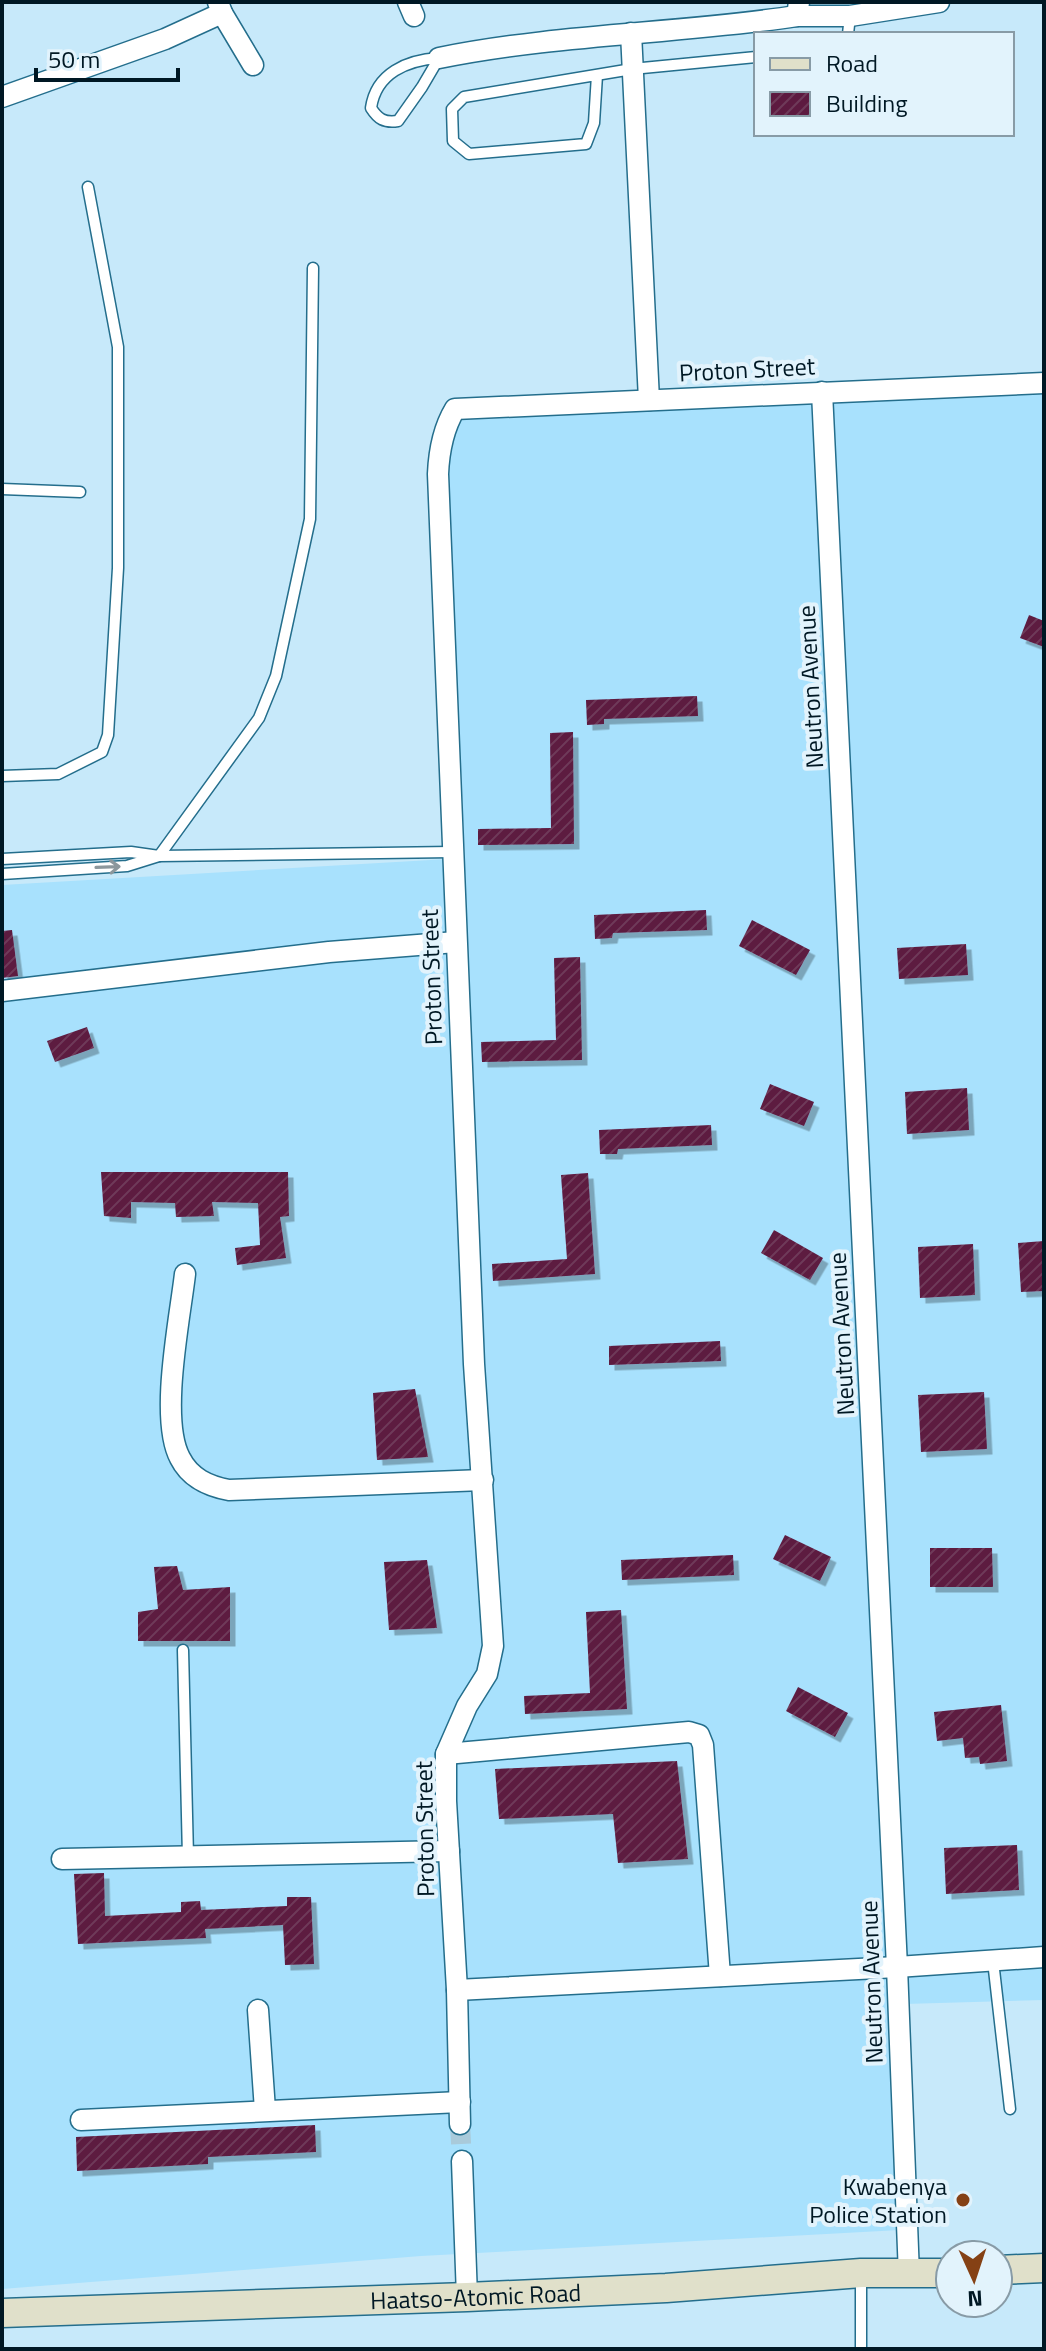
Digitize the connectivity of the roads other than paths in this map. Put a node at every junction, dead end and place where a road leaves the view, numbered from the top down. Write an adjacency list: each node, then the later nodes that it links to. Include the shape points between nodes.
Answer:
1 (939, 2): 4 (street)
2 (220, 7): 8 (street); 11 (street, via 165,39)
3 (798, 9): 4 (street); 5 (street, via 754,22)
4 (849, 25)
5 (631, 33): 7 (street); 9 (street)
6 (754, 57): 9 (lane)
7 (439, 58): 7 (lane, via 420,60 382,79 371,108 376,116 398,121)
8 (253, 65)
9 (632, 69): 10 (lane); 16 (street)
10 (597, 75): 10 (lane, via 464,97 452,109 453,141 469,154 586,144 594,123)
11 (2, 97)
12 (88, 187): 19 (lane, via 118,347 118,568 108,735 102,752 58,774)
13 (313, 268): 22 (lane, via 310,519 276,676 259,718)
14 (1044, 383): 15 (street, Proton Street)
15 (822, 392): 16 (street, Proton Street); 37 (street, Neutron Avenue)
16 (649, 400): 20 (street, Proton Street, via 455,409 446,424 438,474)
17 (2, 489): 18 (lane)
18 (80, 492)
19 (2, 776)
20 (452, 852): 22 (lane); 26 (street, Proton Street)
21 (76, 854): 22 (lane); 23 (lane); 24 (lane)
22 (159, 856): 24 (lane, one-way to 22, via 127,866)
23 (2, 859)
24 (77, 868): 25 (lane)
25 (2, 874)
26 (456, 942): 27 (street); 29 (street, Proton Street)
27 (2, 991)
28 (185, 1274): 29 (street, via 171,1395 173,1430 179,1457 199,1480 229,1490)
29 (483, 1480): 31 (street, Proton Street, via 493,1646 487,1674)
30 (183, 1650): 33 (lane)
31 (446, 1754): 32 (street, Proton Street); 38 (street, via 699,1735)
32 (449, 1851): 33 (street); 39 (street, Proton Street)
33 (188, 1857): 34 (street)
34 (62, 1859)
35 (1044, 1957): 36 (street)
36 (993, 1961): 37 (street); 42 (lane)
37 (897, 1967): 38 (street); 51 (street, Neutron Avenue)
38 (720, 1976): 39 (street)
39 (457, 1990): 41 (street, Proton Street)
40 (258, 2010): 43 (street)
41 (460, 2102): 43 (street); 45 (street, Proton Street)
42 (1010, 2109)
43 (265, 2110): 44 (street)
44 (81, 2120)
45 (460, 2124)
46 (462, 2161): 52 (street)
47 (1044, 2268): 48 (main road)
48 (1014, 2269)
49 (861, 2273): 51 (main road, Haatso-Atomic Road); 52 (main road, Haatso-Atomic Road); 54 (lane)
50 (934, 2274): 51 (main road, Haatso-Atomic Road)
51 (909, 2275)
52 (467, 2297): 53 (main road, Haatso-Atomic Road)
53 (2, 2313)
54 (861, 2349)

